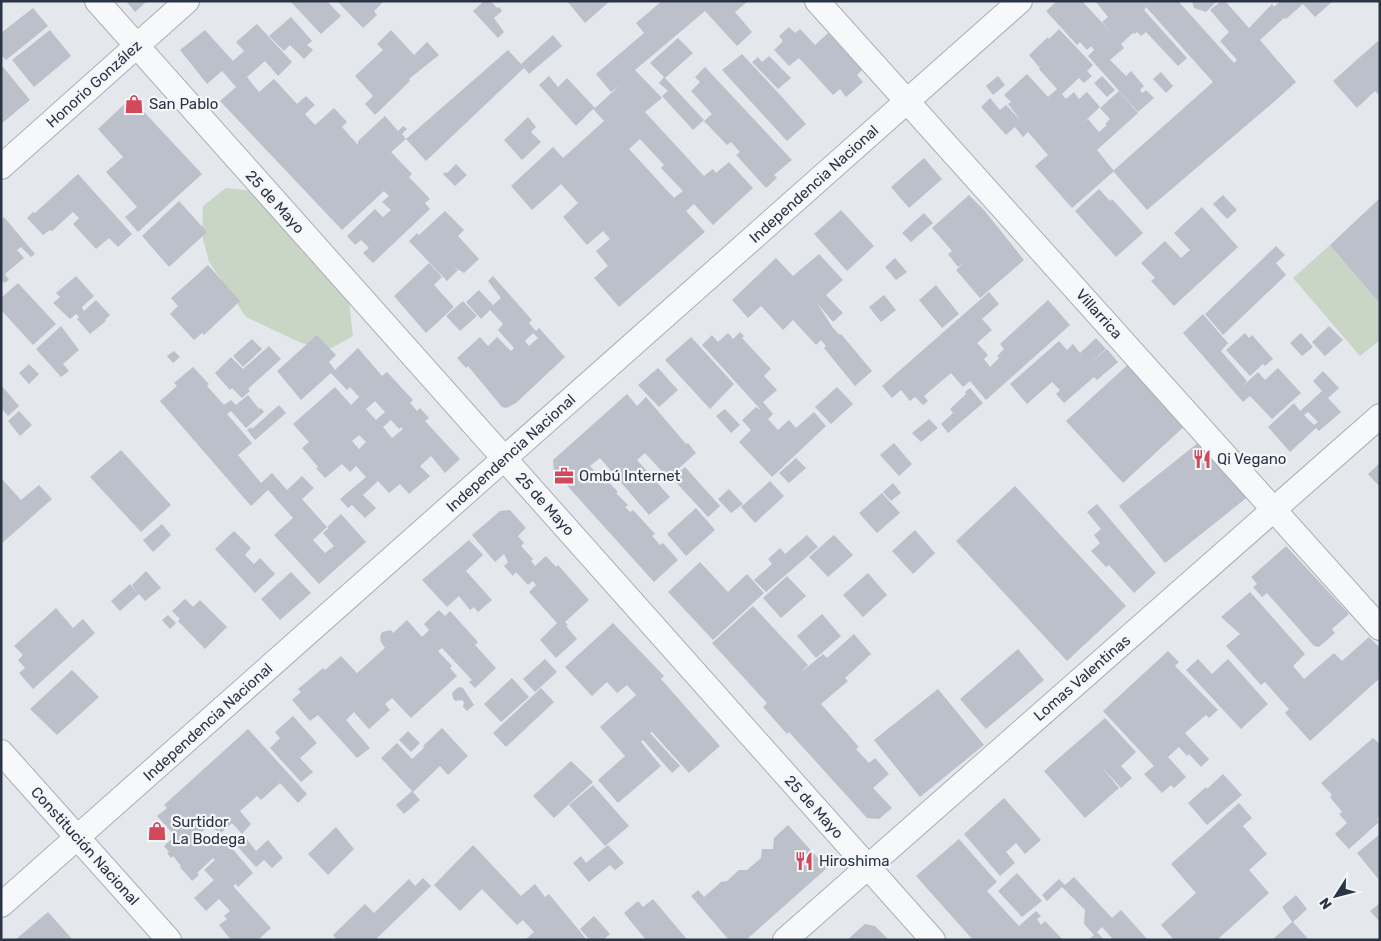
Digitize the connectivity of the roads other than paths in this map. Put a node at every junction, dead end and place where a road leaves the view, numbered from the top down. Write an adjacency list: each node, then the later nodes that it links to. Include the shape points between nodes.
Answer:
1 (97, 1): 5 (street, 25 de Mayo)
2 (187, 1): 5 (street, Honorio González)
3 (817, 1): 6 (street, Villarrica)
4 (1020, 1): 6 (street, Independencia Nacional)
5 (137, 46): 7 (street, Honorio González); 9 (street, 25 de Mayo)
6 (907, 102): 9 (street, Independencia Nacional); 10 (street, Villarrica)
7 (1, 167)
8 (1380, 416): 10 (street, Lomas Valentinas)
9 (504, 459): 13 (street, Independencia Nacional); 14 (street, 25 de Mayo)
10 (1274, 510): 11 (street, Villarrica); 14 (street, Lomas Valentinas)
11 (1380, 628)
12 (1, 752): 13 (street, Constitución Nacional)
13 (78, 837): 15 (street, Independencia Nacional); 16 (street, Constitución Nacional)
14 (868, 867): 17 (street, Lomas Valentinas); 18 (street, 25 de Mayo)
15 (1, 905)
16 (169, 940)
17 (785, 940)
18 (932, 940)

